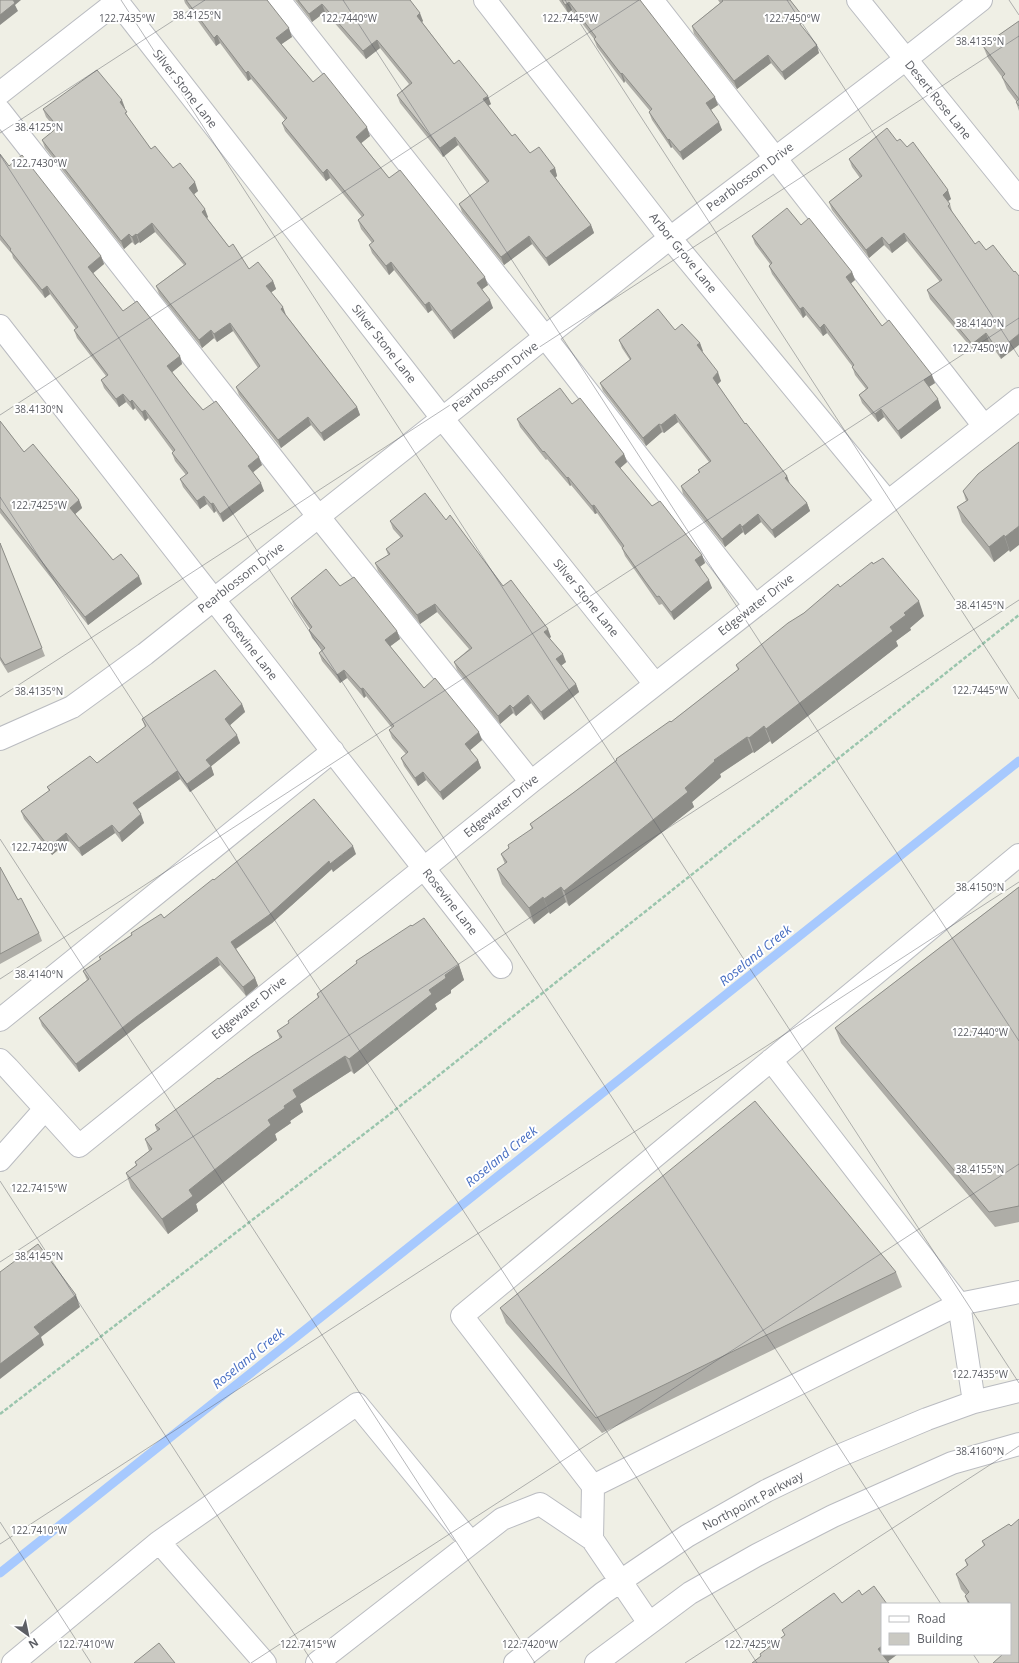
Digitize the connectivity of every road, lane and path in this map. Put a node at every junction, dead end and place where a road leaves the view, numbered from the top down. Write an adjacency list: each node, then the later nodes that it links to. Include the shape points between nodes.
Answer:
1 (279, 0): 14 (street)
2 (485, 0): 12 (street, Arbor Grove Lane)
3 (652, 0): 10 (street)
4 (858, 0): 7 (street, Desert Rose Lane)
5 (981, 0): 7 (street, Pearblossom Drive)
6 (118, 1): 8 (street); 16 (street, Silver Stone Lane)
7 (906, 59): 10 (street, Pearblossom Drive); 11 (street, Desert Rose Lane)
8 (0, 92)
9 (0, 111): 19 (street)
10 (776, 158): 12 (street, Pearblossom Drive); 17 (street)
11 (1019, 200)
12 (670, 238): 14 (street, Pearblossom Drive); 18 (street, Arbor Grove Lane)
13 (0, 326): 20 (street, Rosevine Lane)
14 (545, 337): 16 (street, Pearblossom Drive); 21 (street)
15 (1019, 399): 17 (street, Edgewater Drive)
16 (442, 418): 19 (street, Pearblossom Drive); 23 (street, Silver Stone Lane)
17 (984, 426): 18 (street, Edgewater Drive)
18 (888, 502): 21 (street, Edgewater Drive)
19 (318, 516): 20 (street, Pearblossom Drive); 26 (street)
20 (213, 599): 24 (street, Pearblossom Drive, via 145,654 72,707); 25 (street, Rosevine Lane)
21 (755, 606): 23 (street, Edgewater Drive)
22 (1019, 615): 39 (path, via 390,1114)
23 (655, 684): 26 (street, Edgewater Drive)
24 (0, 739)
25 (333, 751): 28 (street, Rosevine Lane); 30 (street)
26 (531, 782): 28 (street, Edgewater Drive)
27 (1019, 855): 32 (street)
28 (424, 867): 29 (street, Rosevine Lane); 33 (street, Edgewater Drive, via 78,1146)
29 (501, 967)
30 (0, 1020)
31 (0, 1060): 33 (street, Edgewater Drive)
32 (771, 1060): 36 (street); 41 (street, via 462,1316)
33 (45, 1109): 34 (street)
34 (0, 1160)
35 (1019, 1292): 36 (street)
36 (959, 1304): 38 (street); 41 (street)
37 (1019, 1391): 38 (street, Northpoint Parkway)
38 (974, 1402): 45 (street, Northpoint Parkway, via 834,1458 766,1491 687,1536)
39 (0, 1414)
40 (1019, 1444): 46 (street, via 952,1463 833,1516 690,1593)
41 (593, 1486): 42 (street)
42 (592, 1539): 44 (street, via 540,1504 502,1518); 45 (street)
43 (158, 1542): 44 (street, via 357,1404); 47 (street); 48 (street)
44 (471, 1543): 49 (street)
45 (620, 1582): 46 (street); 50 (street, Northpoint Parkway)
46 (649, 1623): 51 (street)
47 (13, 1663)
48 (265, 1663)
49 (317, 1663)
50 (515, 1663)
51 (596, 1663)

